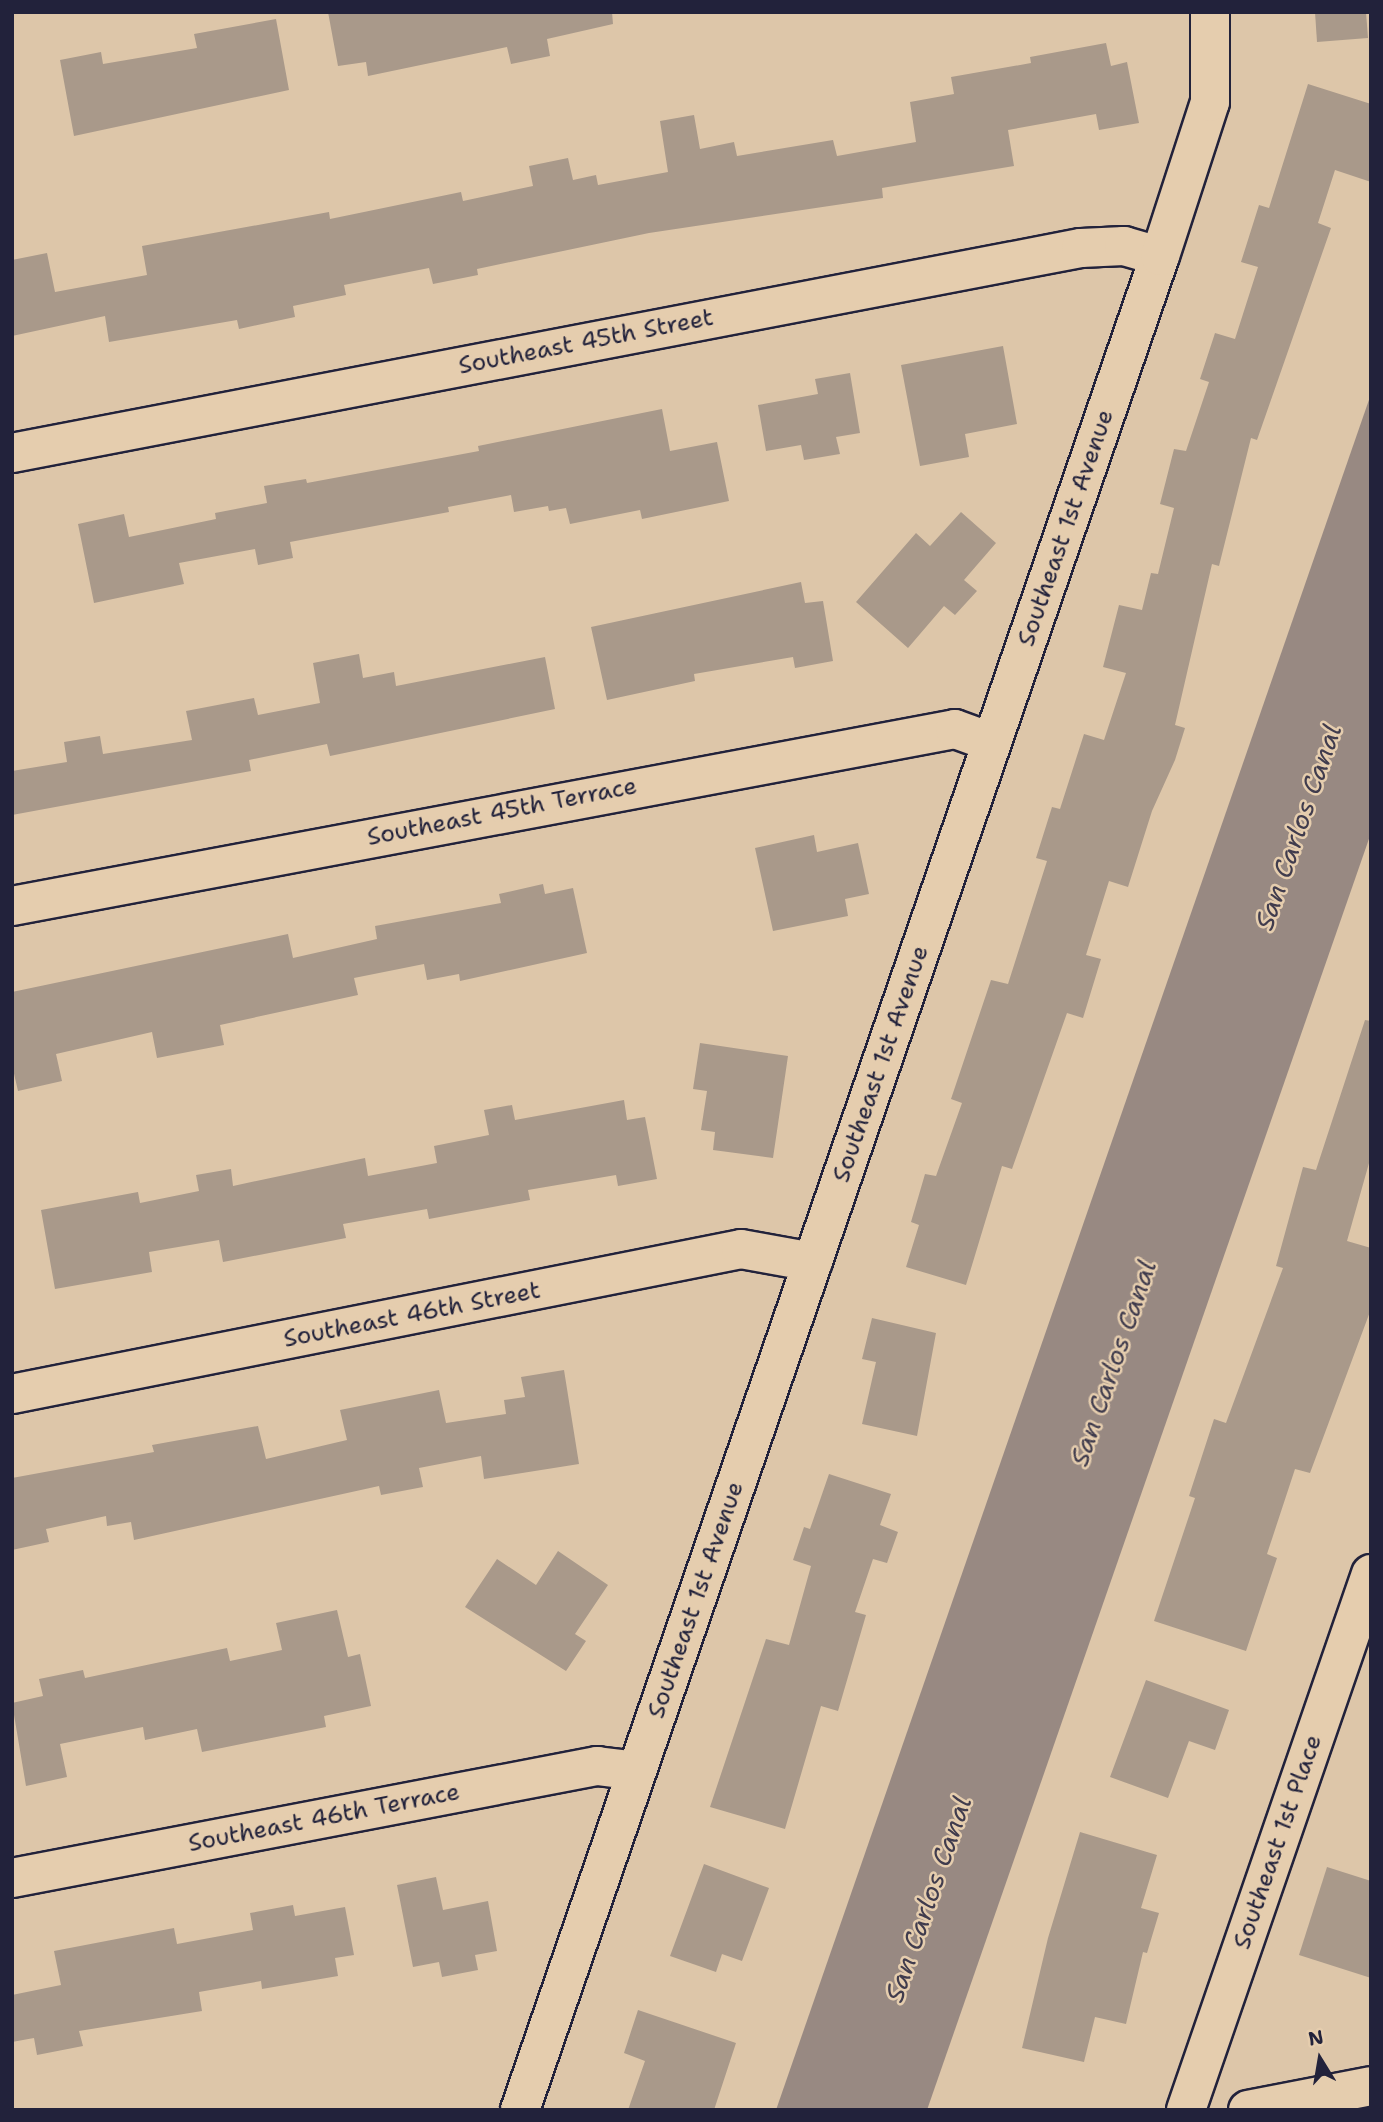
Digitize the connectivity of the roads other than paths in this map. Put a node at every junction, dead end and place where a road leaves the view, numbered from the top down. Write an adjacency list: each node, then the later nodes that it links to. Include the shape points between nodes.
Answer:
1 (1210, 12): 2 (street, Southeast 1st Avenue, via 1210,102)
2 (1160, 256): 3 (street, Southeast 45th Street, via 1124,246 1082,248); 4 (street, Southeast 1st Avenue)
3 (12, 453)
4 (991, 743): 5 (street, Southeast 45th Terrace, via 955,729); 6 (street, Southeast 1st Avenue)
5 (12, 906)
6 (813, 1262): 7 (street, Southeast 46th Street, via 741,1250); 9 (street, Southeast 1st Avenue)
7 (12, 1394)
8 (1367, 1593): 13 (street, Southeast 1st Place)
9 (637, 1771): 10 (street, Southeast 46th Terrace, via 597,1766); 12 (street, Southeast 1st Avenue)
10 (12, 1878)
11 (1371, 2086): 14 (street)
12 (520, 2110)
13 (1186, 2110)
14 (1248, 2110)

